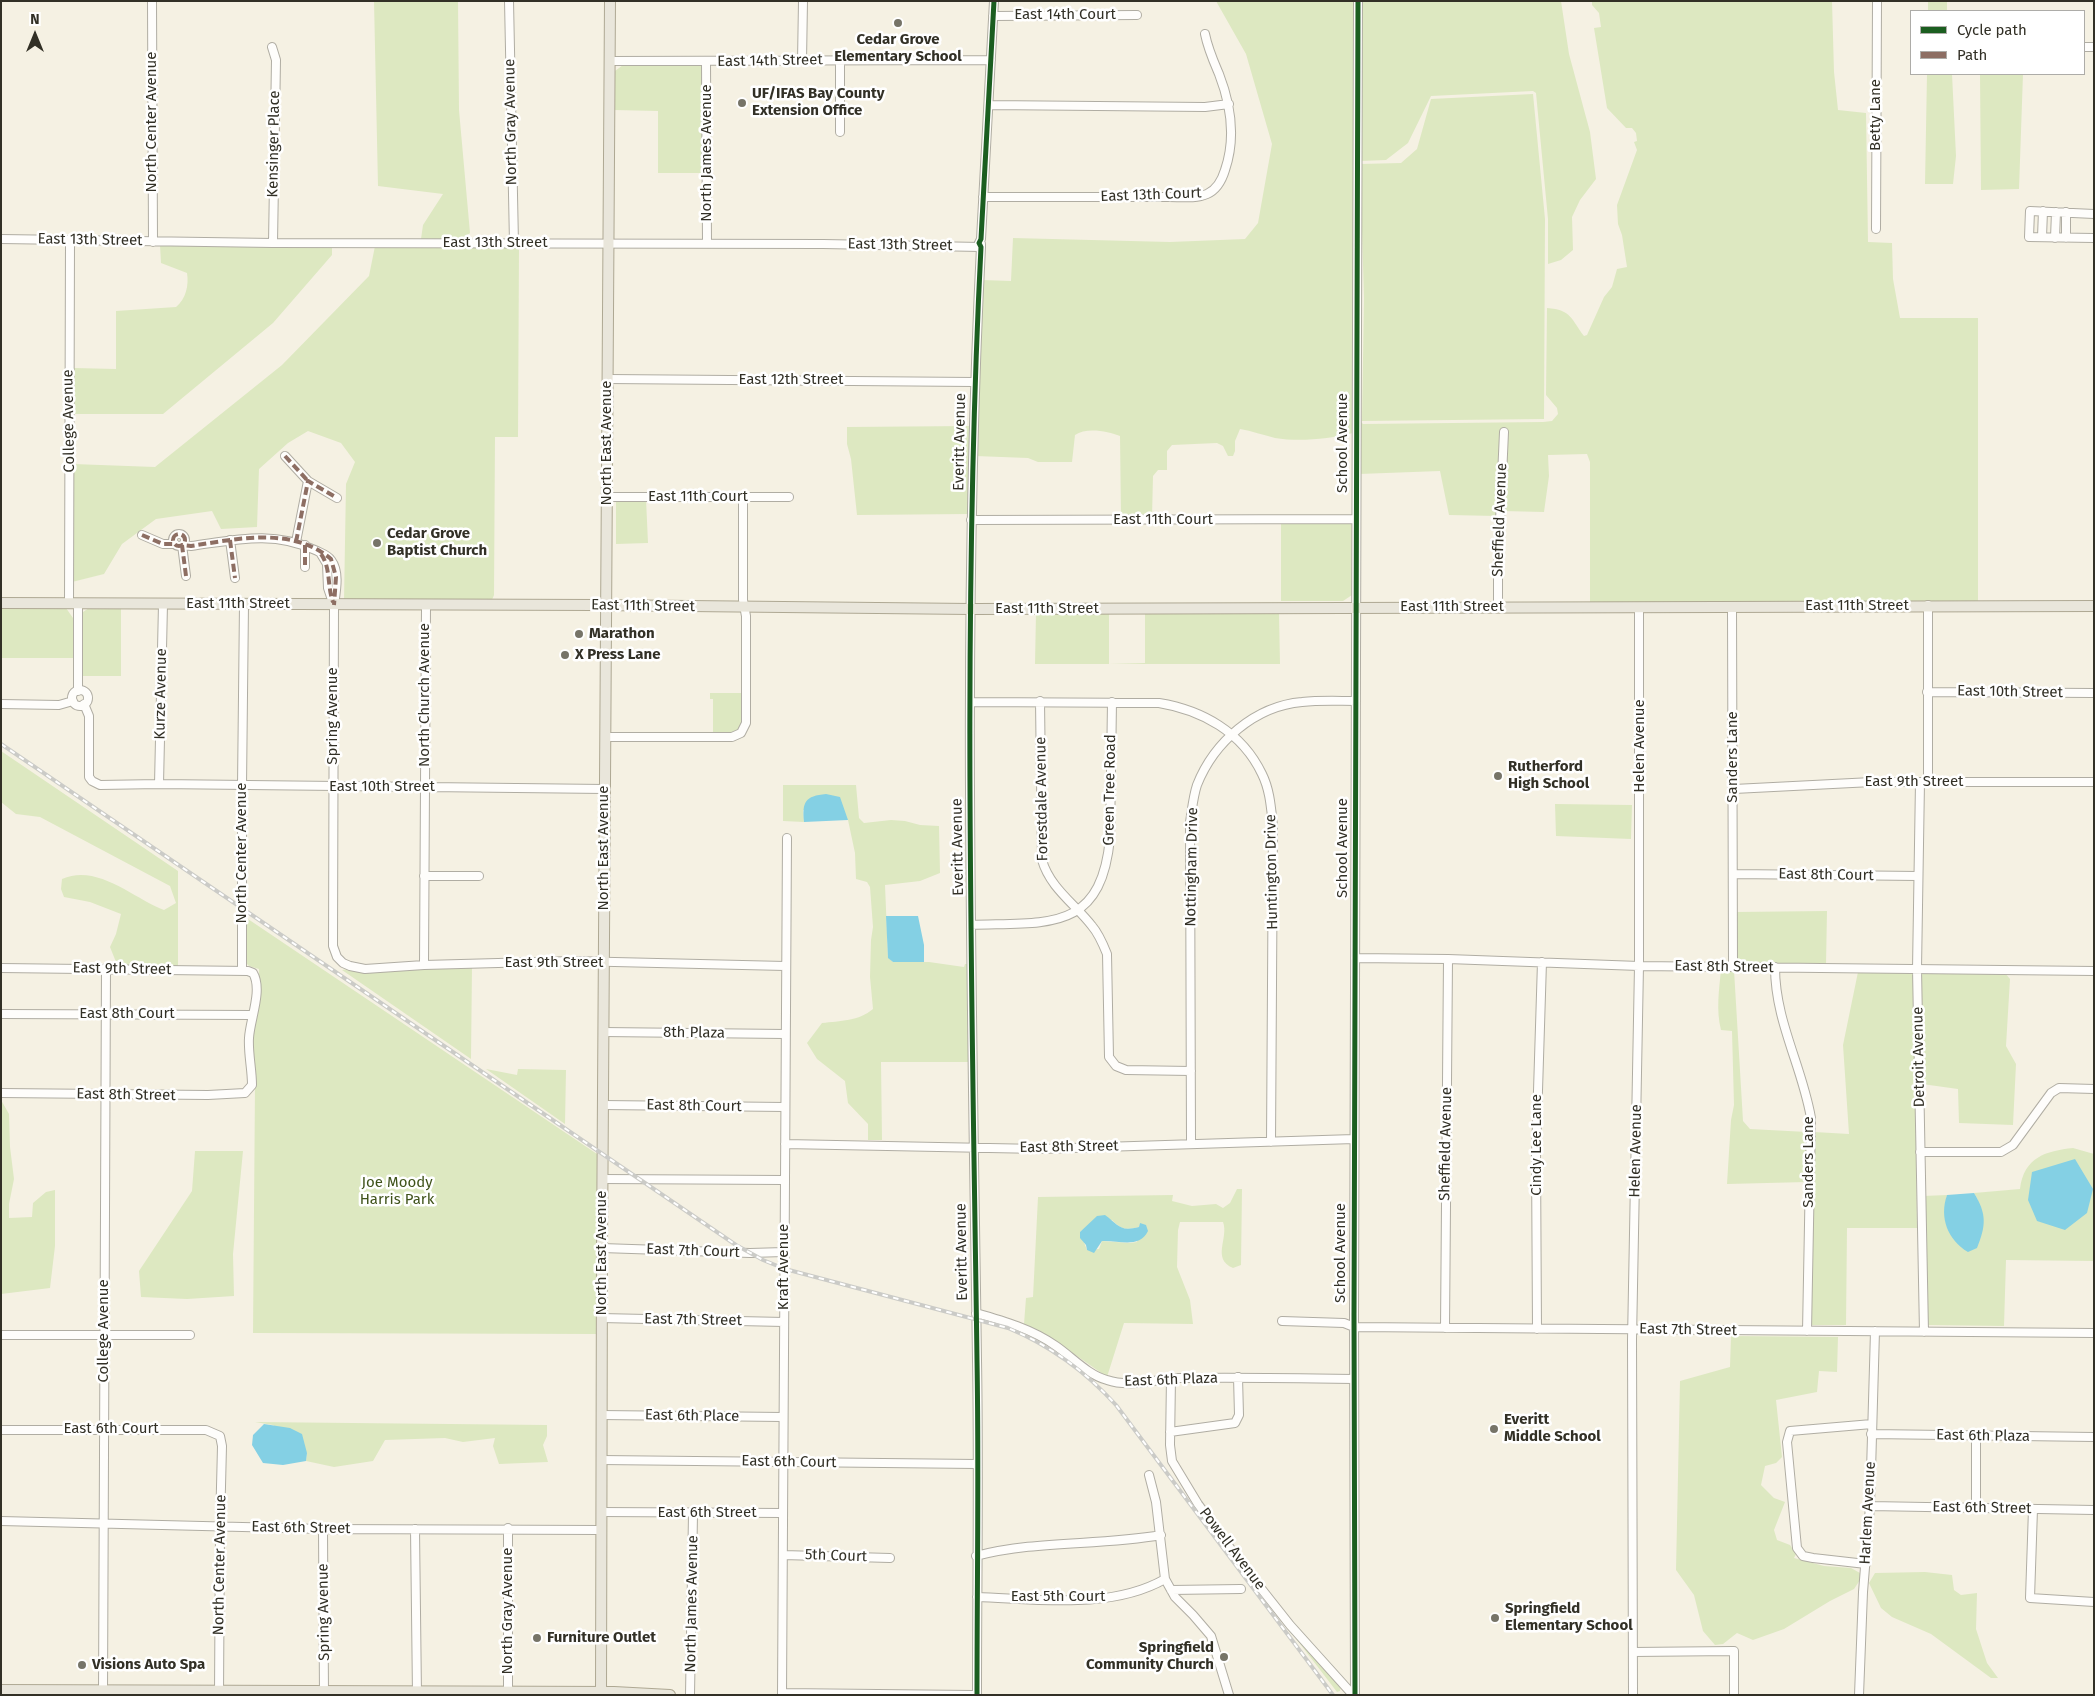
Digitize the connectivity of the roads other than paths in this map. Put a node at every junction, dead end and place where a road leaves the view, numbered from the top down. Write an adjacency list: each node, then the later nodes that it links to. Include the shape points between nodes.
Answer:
1 (152, 1): 32 (street, North Center Avenue)
2 (509, 1): 34 (street, North Gray Avenue)
3 (610, 1): 15 (main road, North East Avenue)
4 (802, 1): 14 (street)
5 (994, 1): 9 (street, Everitt Avenue)
6 (1358, 1): 47 (street, School Avenue)
7 (1877, 1): 25 (street, Betty Lane)
8 (1137, 15): 9 (street, East 14th Court)
9 (993, 16): 13 (street, Everitt Avenue)
10 (1204, 34): 17 (street, East 13th Court)
11 (272, 47): 33 (street, Kensinger Place, via 276,60)
12 (840, 60): 13 (street, East 14th Street); 14 (street, East 14th Street); 19 (street)
13 (991, 60): 18 (street, Everitt Avenue)
14 (802, 61): 16 (street, East 14th Street)
15 (610, 62): 16 (street, East 14th Street); 36 (main road, North East Avenue)
16 (706, 62): 37 (street, North James Avenue)
17 (1229, 104): 18 (street); 20 (street, East 13th Court, via 1230,155 1217,186 1208,194 1189,197)
18 (989, 105): 20 (street, Everitt Avenue)
19 (840, 132)
20 (983, 197): 35 (street, Everitt Avenue)
21 (2043, 211): 22 (street); 26 (street); 26 (street, via 2030,211 2029,237)
22 (2056, 212): 23 (street); 27 (street)
23 (2066, 212): 24 (street); 28 (street)
24 (2094, 214)
25 (1876, 229)
26 (2042, 237): 27 (street)
27 (2055, 238): 28 (street)
28 (2066, 238): 29 (street)
29 (2094, 238)
30 (1, 239): 31 (street, East 13th Street)
31 (70, 240): 32 (street, East 13th Street); 58 (street, College Avenue)
32 (153, 242): 33 (street, East 13th Street)
33 (273, 243): 34 (street, East 13th Street)
34 (514, 243): 36 (street, East 13th Street)
35 (981, 243): 37 (street, East 13th Street); 39 (street, Everitt Avenue)
36 (608, 244): 37 (street, East 13th Street); 38 (main road, North East Avenue)
37 (707, 244)
38 (608, 379): 39 (street, East 12th Street); 44 (main road, North East Avenue)
39 (974, 382): 48 (street, Everitt Avenue)
40 (1504, 432): 69 (street, Sheffield Avenue)
41 (285, 456): 42 (street)
42 (308, 481): 46 (street); 51 (street)
43 (743, 496): 44 (street, East 11th Court); 45 (street, East 11th Court); 68 (street)
44 (607, 497): 62 (main road, North East Avenue)
45 (789, 497)
46 (337, 498)
47 (1356, 519): 48 (street, East 11th Court); 67 (street, School Avenue)
48 (971, 520): 71 (street, Everitt Avenue)
49 (142, 535): 52 (street, via 163,544)
50 (230, 540): 51 (street, via 272,537); 52 (street); 56 (street)
51 (296, 542): 53 (street)
52 (178, 545): 55 (street)
53 (305, 545): 54 (street); 61 (street, Spring Avenue, via 331,559 335,570)
54 (305, 567)
55 (186, 576)
56 (235, 578)
57 (1, 603): 58 (main road, East 11th Street)
58 (73, 603): 59 (main road, East 11th Street); 72 (street, College Avenue)
59 (163, 604): 60 (main road, East 11th Street); 86 (street, Kurze Avenue)
60 (244, 604): 61 (main road, East 11th Street); 87 (street, North Center Avenue)
61 (334, 605): 64 (main road, East 11th Street); 88 (street, Spring Avenue)
62 (606, 605): 64 (main road, East 11th Street); 68 (main road, East 11th Street); 83 (main road, North East Avenue)
63 (1928, 605): 65 (main road, East 11th Street); 66 (main road, East 11th Street); 73 (street, Detroit Avenue)
64 (426, 606): 89 (street, North Church Avenue)
65 (1732, 606): 70 (main road, East 11th Street); 90 (street, Sanders Lane)
66 (2094, 606)
67 (1356, 607): 69 (main road, East 11th Street); 71 (main road, East 11th Street); 77 (street, School Avenue)
68 (745, 608): 71 (main road, East 11th Street); 83 (street, via 746,723 741,733 732,737)
69 (1498, 608): 70 (main road, East 11th Street)
70 (1639, 608): 106 (street, Helen Avenue)
71 (971, 609): 78 (street, Everitt Avenue)
72 (78, 691): 75 (street); 81 (street, via 87,696)
73 (1927, 692): 74 (street, East 10th Street); 84 (street, Detroit Avenue)
74 (2094, 693)
75 (72, 701): 80 (street, via 59,705); 81 (street, via 77,705)
76 (1040, 701): 78 (street, Huntington Drive); 79 (street, Huntington Drive); 97 (street, Forestdale Avenue, via 1042,860 1049,879)
77 (1356, 701): 82 (street, Nottingham Drive, via 1286,705 1258,715); 100 (street, School Avenue)
78 (970, 702): 98 (street, Everitt Avenue)
79 (1112, 702): 82 (street, Huntington Drive, via 1180,706 1213,720); 97 (street, Green Tree Road, via 1108,859 1097,889)
80 (1, 704)
81 (84, 704): 86 (street, East 10th Street, via 89,716 89,777 92,781 100,786)
82 (1231, 734): 119 (street, Nottingham Drive, via 1219,746 1197,785 1190,822); 126 (street, Huntington Drive, via 1243,745 1262,773 1273,826)
83 (605, 736): 91 (main road, North East Avenue)
84 (1924, 782): 85 (street, East 9th Street); 90 (street, East 9th Street); 96 (street, Detroit Avenue)
85 (2094, 782)
86 (159, 784): 87 (street, East 10th Street)
87 (242, 786): 88 (street, East 10th Street); 112 (street, North Center Avenue)
88 (333, 787): 89 (street, East 10th Street); 99 (street, Spring Avenue)
89 (424, 787): 91 (street, East 10th Street); 94 (street, North Church Avenue)
90 (1734, 789): 93 (street, Sanders Lane)
91 (604, 790): 103 (main road, North East Avenue)
92 (787, 838): 105 (street, Kraft Avenue)
93 (1733, 874): 96 (street, East 8th Court); 107 (street, Sanders Lane)
94 (424, 876): 95 (street); 104 (street, North Church Avenue)
95 (479, 876)
96 (1918, 876): 111 (street, Detroit Avenue)
97 (1078, 910): 98 (street, Green Tree Road, via 1067,917 1046,922); 119 (street, Forestdale Avenue, via 1092,925 1107,954 1109,1057 1116,1066 1126,1070)
98 (971, 925): 129 (street, Everitt Avenue)
99 (333, 946): 104 (street, East 9th Street, via 337,957 350,966 365,969)
100 (1355, 958): 101 (street, East 8th Street); 125 (street, School Avenue)
101 (1448, 959): 102 (street, East 8th Street); 140 (street, Sheffield Avenue)
102 (1542, 962): 106 (street, East 8th Street); 141 (street, Cindy Lee Lane, via 1536,1155)
103 (604, 963): 104 (street, East 9th Street); 105 (street, East 9th Street); 117 (main road, North East Avenue)
104 (424, 965)
105 (785, 966): 118 (street, Kraft Avenue)
106 (1639, 966): 107 (street, East 8th Street); 142 (street, Helen Avenue)
107 (1733, 967): 108 (street, East 8th Street)
108 (1775, 967): 111 (street, East 8th Street); 143 (street, Sanders Lane, via 1778,1005 1807,1094 1811,1118)
109 (1, 968): 110 (street, East 9th Street)
110 (106, 968): 112 (street, East 9th Street); 115 (street, College Avenue)
111 (1917, 969): 113 (street, East 8th Street); 130 (street, Detroit Avenue)
112 (242, 970): 116 (street, via 252,972 256,977)
113 (2094, 971)
114 (1, 1014): 115 (street, East 8th Court)
115 (106, 1014): 116 (street, East 8th Court); 122 (street, College Avenue)
116 (253, 1015): 122 (street, East 8th Street, via 249,1038 252,1081 249,1090 236,1095)
117 (603, 1032): 118 (street, 8th Plaza); 123 (main road, North East Avenue)
118 (785, 1034): 124 (street, Kraft Avenue)
119 (1191, 1071): 127 (street, Nottingham Drive)
120 (2094, 1088): 130 (street, via 2059,1088 2051,1093 2014,1145 2001,1152)
121 (1, 1094): 122 (street, East 8th Street)
122 (104, 1094): 149 (street, College Avenue)
123 (603, 1105): 124 (street, East 8th Court); 131 (main road, North East Avenue)
124 (785, 1107): 128 (street, Kraft Avenue)
125 (1354, 1139): 126 (street, East 8th Street); 139 (street, School Avenue)
126 (1271, 1142): 127 (street, East 8th Street)
127 (1191, 1143): 129 (street, East 8th Street, via 1040,1149)
128 (785, 1144): 129 (street, East 8th Street); 132 (street, Kraft Avenue)
129 (973, 1148): 135 (street, Everitt Avenue)
130 (1920, 1152): 145 (street, Detroit Avenue)
131 (602, 1179): 132 (street); 133 (main road, North East Avenue)
132 (784, 1180): 134 (street, Kraft Avenue)
133 (602, 1248): 134 (street, East 7th Court); 136 (main road, North East Avenue)
134 (784, 1252): 138 (street, Kraft Avenue)
135 (976, 1313): 150 (street, East 6th Plaza, via 1034,1333 1108,1381 1138,1383); 165 (street, Everitt Avenue)
136 (602, 1318): 138 (street, East 7th Street); 153 (main road, North East Avenue)
137 (1282, 1321): 139 (street, East 7th Street, via 1344,1323)
138 (784, 1322): 154 (street, Kraft Avenue)
139 (1354, 1327): 140 (street, East 7th Street); 152 (street, School Avenue)
140 (1446, 1328): 141 (street, East 7th Street)
141 (1537, 1329): 142 (street, East 7th Street)
142 (1633, 1329): 143 (street, East 7th Street); 191 (street, Helen Avenue)
143 (1807, 1331): 144 (street, East 7th Street)
144 (1875, 1331): 145 (street, East 7th Street); 155 (street, Harlem Avenue)
145 (1924, 1332): 146 (street, East 7th Street)
146 (2094, 1333)
147 (1, 1335): 149 (street)
148 (190, 1335): 149 (street)
149 (104, 1336): 156 (street, College Avenue)
150 (1171, 1378): 151 (street, East 6th Plaza); 158 (street, Powell Avenue)
151 (1238, 1378): 152 (street, East 6th Plaza); 158 (street, via 1239,1415 1235,1423)
152 (1354, 1380): 205 (street, School Avenue)
153 (601, 1415): 154 (street, East 6th Place); 163 (main road, North East Avenue)
154 (783, 1417): 164 (street, Kraft Avenue)
155 (1872, 1424): 159 (street, Harlem Avenue); 185 (street, via 1790,1431 1787,1442 1798,1548 1804,1556)
156 (104, 1429): 157 (street, East 6th Court); 160 (street, East 6th Court, via 206,1430); 175 (street, College Avenue)
157 (1, 1430)
158 (1170, 1432): 205 (street, Powell Avenue, via 1172,1461 1198,1504 1290,1625)
159 (1871, 1434): 161 (street, East 6th Plaza); 167 (street, Harlem Avenue)
160 (220, 1436): 176 (street, North Center Avenue)
161 (1976, 1436): 162 (street, East 6th Plaza); 168 (street)
162 (2094, 1437)
163 (601, 1460): 164 (street, East 6th Court); 171 (main road, North East Avenue)
164 (783, 1462): 165 (street, East 6th Court); 172 (street, Kraft Avenue)
165 (977, 1464): 183 (street, Everitt Avenue)
166 (1150, 1475): 181 (street)
167 (1870, 1506): 168 (street, East 6th Street); 185 (street, Harlem Avenue)
168 (1976, 1507): 169 (street, East 6th Street)
169 (2033, 1509): 170 (street, East 6th Street); 190 (street, via 2030,1598)
170 (2094, 1510)
171 (601, 1512): 173 (street, East 6th Street); 180 (main road, North East Avenue)
172 (783, 1513): 173 (street, East 6th Street); 182 (street, Kraft Avenue)
173 (693, 1514): 201 (street, North James Avenue)
174 (1, 1521): 175 (street, East 6th Street)
175 (104, 1522): 176 (street, East 6th Street); 193 (street, College Avenue)
176 (220, 1527): 178 (street, East 6th Street); 194 (street, North Center Avenue)
177 (508, 1528): 179 (street, East 6th Street); 180 (street, East 6th Street); 197 (street, North Gray Avenue)
178 (323, 1529): 179 (street, East 6th Street); 195 (street, Spring Avenue)
179 (415, 1529): 196 (street)
180 (601, 1530): 198 (main road, North East Avenue)
181 (1161, 1535): 183 (street, via 1116,1541 1017,1546); 186 (street)
182 (783, 1555): 184 (street, 5th Court); 199 (street, Kraft Avenue)
183 (976, 1556): 189 (street, Everitt Avenue)
184 (890, 1558)
185 (1866, 1564): 208 (street, Harlem Avenue)
186 (1166, 1579): 188 (street); 189 (street, East 5th Court, via 1136,1592 1104,1599)
187 (1241, 1589): 188 (street)
188 (1171, 1590): 204 (street, via 1211,1636)
189 (977, 1597): 203 (street, Everitt Avenue)
190 (2094, 1602)
191 (1633, 1652): 206 (street, Helen Avenue); 207 (street, via 1734,1651)
192 (1, 1690): 193 (main road)
193 (103, 1692): 194 (main road)
194 (219, 1693): 195 (main road)
195 (324, 1693): 196 (main road)
196 (417, 1693): 197 (main road)
197 (508, 1693): 198 (main road)
198 (601, 1693): 200 (main road)
199 (782, 1694): 202 (street)
200 (670, 1695)
201 (690, 1695)
202 (973, 1695)
203 (977, 1695)
204 (1228, 1695)
205 (1354, 1695)
206 (1633, 1695)
207 (1734, 1695)
208 (1860, 1695)

